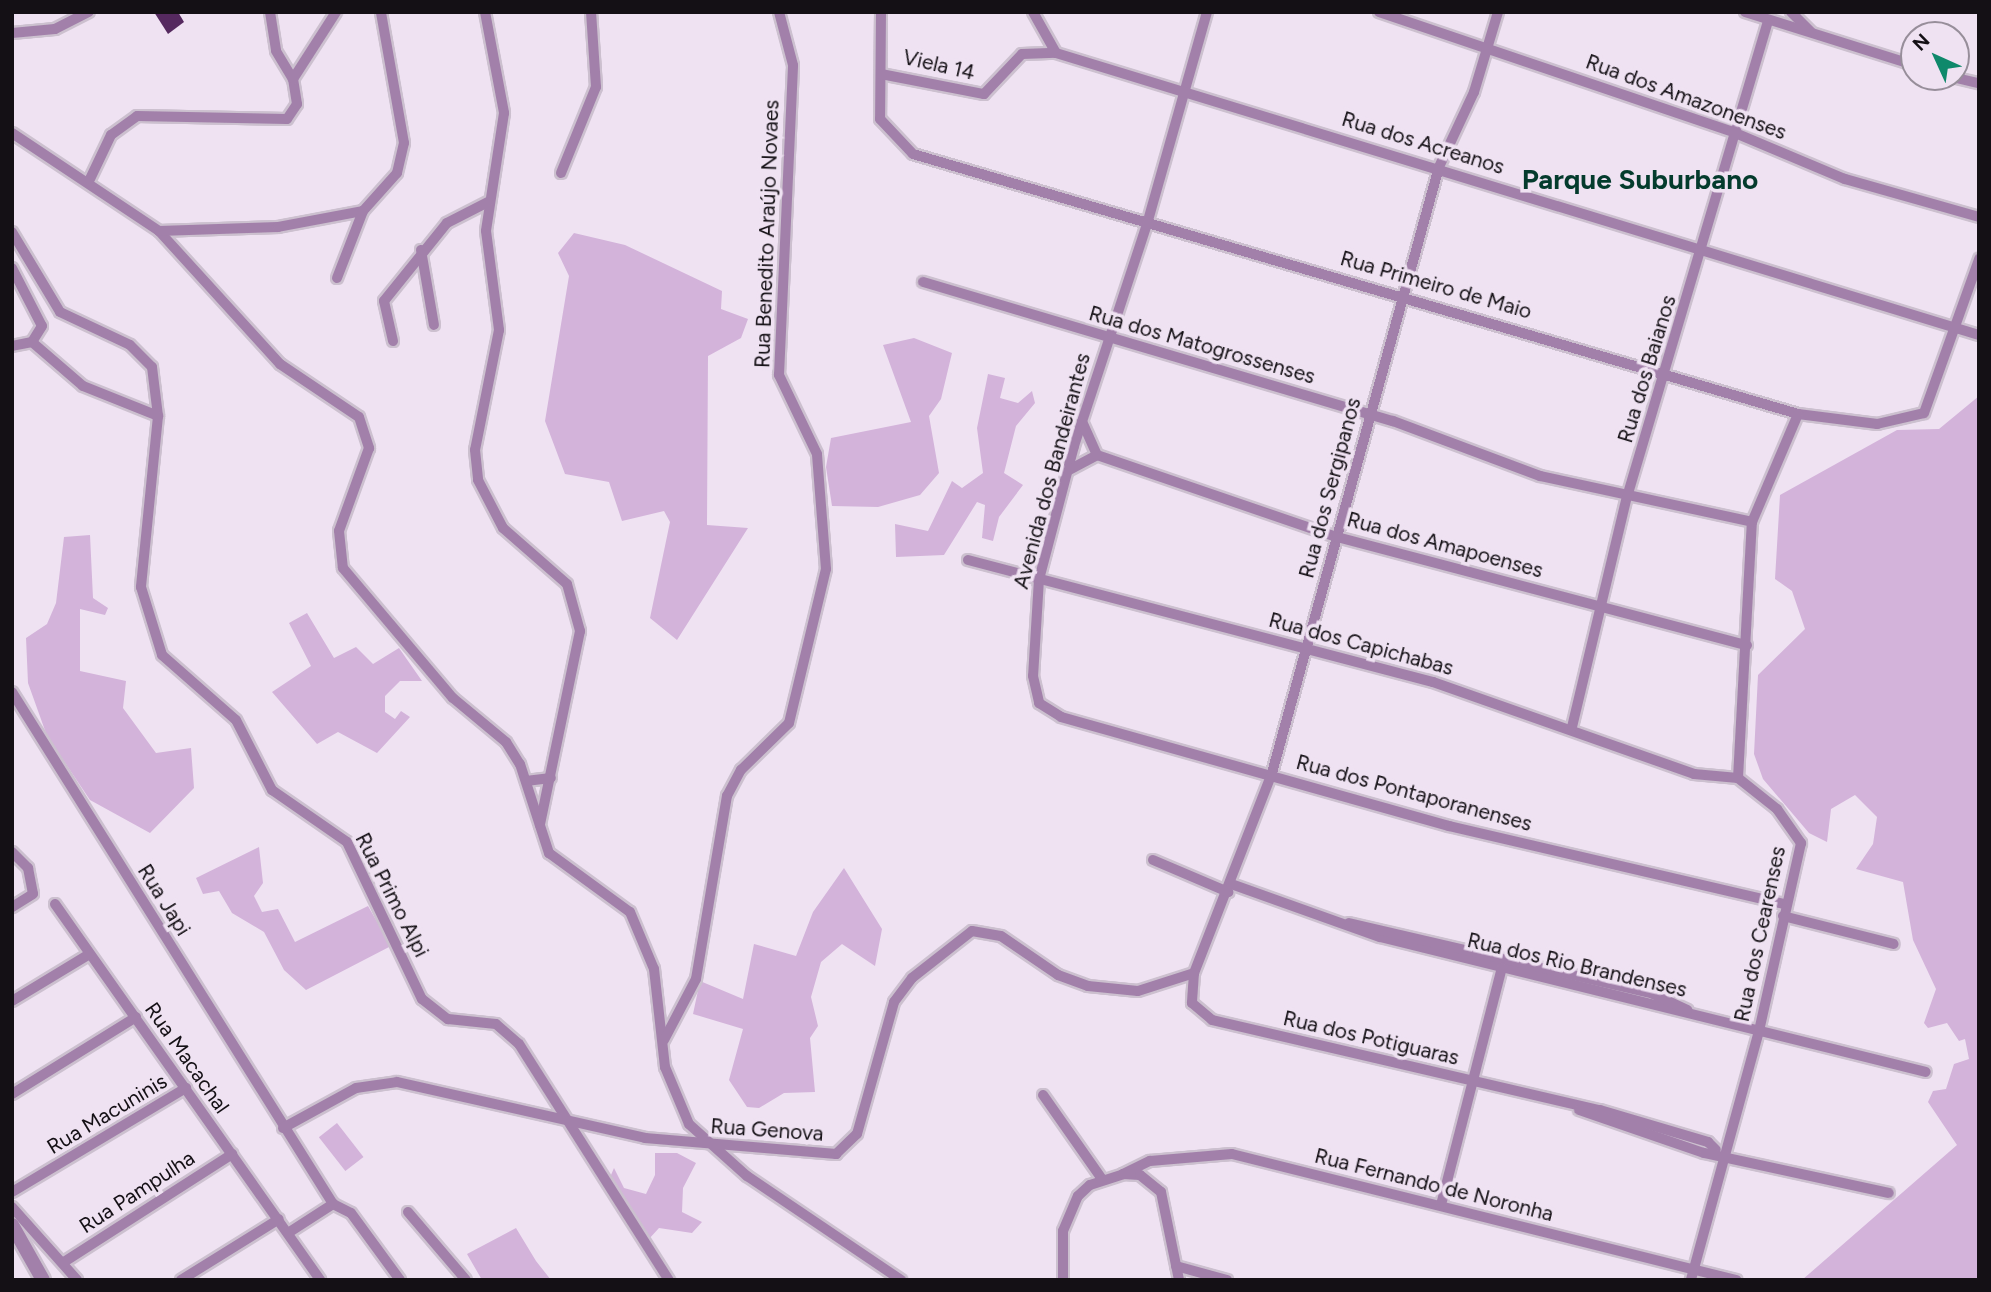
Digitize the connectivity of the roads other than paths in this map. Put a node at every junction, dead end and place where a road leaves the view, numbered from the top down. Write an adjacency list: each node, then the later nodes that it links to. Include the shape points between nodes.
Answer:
1 (89, 12): 17 (street, via 55,29)
2 (270, 12): 23 (street, via 276,51)
3 (336, 12): 23 (street)
4 (381, 12): 31 (street, via 404,144 397,173)
5 (485, 12): 30 (street, via 504,113)
6 (590, 12): 28 (street, via 596,87)
7 (773, 12): 15 (street)
8 (881, 12): 22 (street, via 876,42)
9 (1034, 12): 20 (street)
10 (1208, 12): 24 (street, Avenida dos Bandeirantes)
11 (1380, 12): 19 (street, Rua dos Amazonenses)
12 (1498, 12): 19 (street, Rua dos Sergipanos)
13 (1745, 12): 16 (street)
14 (1791, 12): 18 (street)
15 (780, 17): 89 (street, Rua Benedito Araújo Novaes, via 793,65 779,375 817,454 826,569 789,723 741,770 727,796 696,979)
16 (1767, 23): 18 (street); 26 (street, Rua dos Baianos)
17 (12, 33)
18 (1812, 33): 21 (street)
19 (1491, 47): 26 (street, Rua dos Amazonenses); 27 (street, Rua dos Sergipanos)
20 (1056, 53): 22 (street, Viela 14, via 1022,54 984,94); 24 (street, Rua dos Acreanos)
21 (1900, 61)
22 (881, 74): 33 (street, Rua Primeiro de Maio, via 884,129 932,162)
23 (293, 79): 29 (street, via 297,104 276,123 186,113 136,116 111,135)
24 (1185, 91): 27 (street, Rua dos Acreanos); 33 (street, Avenida dos Bandeirantes)
25 (12, 132): 29 (street)
26 (1733, 132): 32 (street, Rua dos Amazonenses, via 1845,179); 37 (street, Rua dos Baianos)
27 (1438, 167): 37 (street, Rua dos Acreanos); 42 (street, Rua dos Sergipanos)
28 (561, 173)
29 (90, 179): 34 (street)
30 (488, 202): 36 (street, via 454,218); 69 (street, via 487,253 499,330 475,450 478,480 503,528 567,584 579,621)
31 (363, 211): 34 (street, via 278,228); 40 (street)
32 (1979, 217)
33 (1147, 224): 42 (street, Rua Primeiro de Maio); 46 (street, Avenida dos Bandeirantes)
34 (159, 231): 71 (street, via 272,356 366,427 365,466 337,544 343,568 453,698 506,742)
35 (12, 232): 53 (street, Rua Primo Alpi, via 60,312 142,354 158,386)
36 (421, 250): 43 (street); 47 (street, via 384,301)
37 (1702, 253): 44 (street, Rua dos Acreanos); 50 (street, Rua dos Baianos)
38 (1979, 259): 44 (street)
39 (12, 268): 48 (street, via 41,317)
40 (337, 278)
41 (923, 282): 46 (street, Rua dos Matogrossenses)
42 (1401, 294): 50 (street, Rua Primeiro de Maio); 52 (street, Rua dos Sergipanos)
43 (434, 325)
44 (1954, 328): 45 (street, Rua dos Acreanos); 51 (street, Rua Primeiro de Maio, via 1927,408 1913,419 1877,424)
45 (1979, 335)
46 (1106, 339): 52 (street, Rua dos Matogrossenses); 54 (street, Avenida dos Bandeirantes)
47 (393, 341)
48 (32, 342): 49 (street); 53 (street, via 83,387)
49 (12, 346)
50 (1668, 373): 51 (street, Rua Primeiro de Maio); 57 (street, Rua dos Baianos)
51 (1798, 414): 58 (street)
52 (1369, 415): 57 (street, Rua dos Matogrossenses, via 1540,476); 59 (street, Rua dos Sergipanos)
53 (158, 416): 95 (street, Rua Primo Alpi, via 141,587 162,655 236,720 272,790 347,842 422,999 448,1018 508,1031)
54 (1082, 419): 55 (street); 56 (street, Avenida dos Bandeirantes)
55 (1097, 455): 56 (street); 59 (street, Rua dos Amapoenses)
56 (1067, 472): 61 (street, Avenida dos Bandeirantes)
57 (1627, 497): 58 (street, Rua dos Matogrossenses); 62 (street, Rua dos Baianos)
58 (1752, 523): 63 (street)
59 (1337, 537): 62 (street, Rua dos Amapoenses); 64 (street, Rua dos Sergipanos)
60 (968, 560): 61 (street, Rua dos Capichabas)
61 (1039, 579): 64 (street, Rua dos Capichabas); 66 (street, Avenida dos Bandeirantes, via 1033,676)
62 (1597, 607): 63 (street, Rua dos Amapoenses); 67 (street, Rua dos Baianos)
63 (1747, 645): 70 (street)
64 (1308, 650): 67 (street, Rua dos Capichabas); 68 (street, Rua dos Sergipanos)
65 (12, 692): 96 (street, Rua Japi)
66 (1039, 703): 68 (street, Rua dos Pontaporanenses, via 1061,717)
67 (1572, 727): 70 (street, Rua dos Capichabas, via 1694,774)
68 (1272, 773): 75 (street, Rua dos Sergipanos); 77 (street, Rua dos Pontaporanenses, via 1449,826)
69 (551, 778): 71 (street); 72 (street)
70 (1738, 778): 77 (street, Rua dos Cearenses, via 1777,809 1801,843)
71 (526, 780): 72 (street)
72 (540, 828): 89 (street, via 558,862 630,912 654,969)
73 (12, 852): 78 (street, via 28,868 33,894)
74 (1153, 860): 75 (street)
75 (1230, 888): 80 (street); 84 (street, Rua dos Sergipanos)
76 (55, 904): 82 (street, Rua Macachal)
77 (1785, 904): 79 (street, Rua dos Cearenses)
78 (12, 907)
79 (1783, 916): 81 (street); 88 (street, Rua dos Cearenses)
80 (1334, 923): 83 (street, Rua dos Rio Brandenses); 86 (street, Rua dos Rio Brandenses, via 1383,926 1531,963 1653,994)
81 (1894, 944)
82 (88, 955): 85 (street); 87 (street, Rua Macachal)
83 (1502, 968): 86 (street, Rua dos Rio Brandenses); 91 (street)
84 (1194, 973): 91 (street, Rua dos Potiguaras, via 1192,1003 1212,1020); 97 (street, Rua Genova, via 1138,991 1088,986 1058,975 1001,936 972,931 912,978 894,1002 862,1119 847,1146 817,1155)
85 (12, 1001)
86 (1694, 1013): 88 (street)
87 (136, 1017): 92 (street, Rua Macachal); 93 (street)
88 (1759, 1031): 90 (street); 98 (street, Rua dos Cearenses)
89 (664, 1040): 97 (street, via 674,1094)
90 (1926, 1072)
91 (1474, 1082): 98 (street, Rua dos Potiguaras, via 1577,1109 1704,1153); 105 (street)
92 (186, 1088): 99 (street, Rua Macachal); 102 (street, Rua Macuninis)
93 (12, 1094)
94 (1043, 1095): 101 (street)
95 (561, 1116): 96 (street, Rua Genova, via 397,1082 356,1088); 97 (street, Rua Genova, via 645,1138); 120 (street, Rua Primo Alpi)
96 (283, 1128): 104 (street, Rua Japi)
97 (707, 1145): 121 (street)
98 (1728, 1153): 103 (street, Rua dos Potiguaras); 113 (street, Rua dos Cearenses)
99 (232, 1154): 108 (street, Rua Macachal); 111 (street, Rua Pampulha)
100 (1123, 1174): 101 (street, Rua Fernando de Noronha); 105 (street, Rua Fernando de Noronha, via 1150,1161 1206,1151); 112 (street, via 1140,1175 1161,1192)
101 (1102, 1179): 122 (street, via 1084,1190 1069,1213)
102 (12, 1192)
103 (1888, 1193)
104 (333, 1204): 110 (street); 118 (street, Rua Japi, via 351,1213)
105 (1441, 1205): 113 (street, Rua Fernando de Noronha)
106 (12, 1207): 111 (street)
107 (408, 1212): 119 (street)
108 (279, 1219): 110 (street, Rua Macachal); 116 (street)
109 (12, 1225): 114 (street)
110 (288, 1233): 117 (street, Rua Macachal)
111 (64, 1262): 115 (street)
112 (1177, 1266): 123 (street); 124 (street)
113 (1692, 1277): 125 (street, Rua Fernando de Noronha)
114 (40, 1279)
115 (77, 1280)
116 (181, 1280)
117 (320, 1280)
118 (400, 1280)
119 (466, 1280)
120 (669, 1280)
121 (901, 1280)
122 (1063, 1280)
123 (1179, 1280)
124 (1227, 1280)
125 (1737, 1280)

